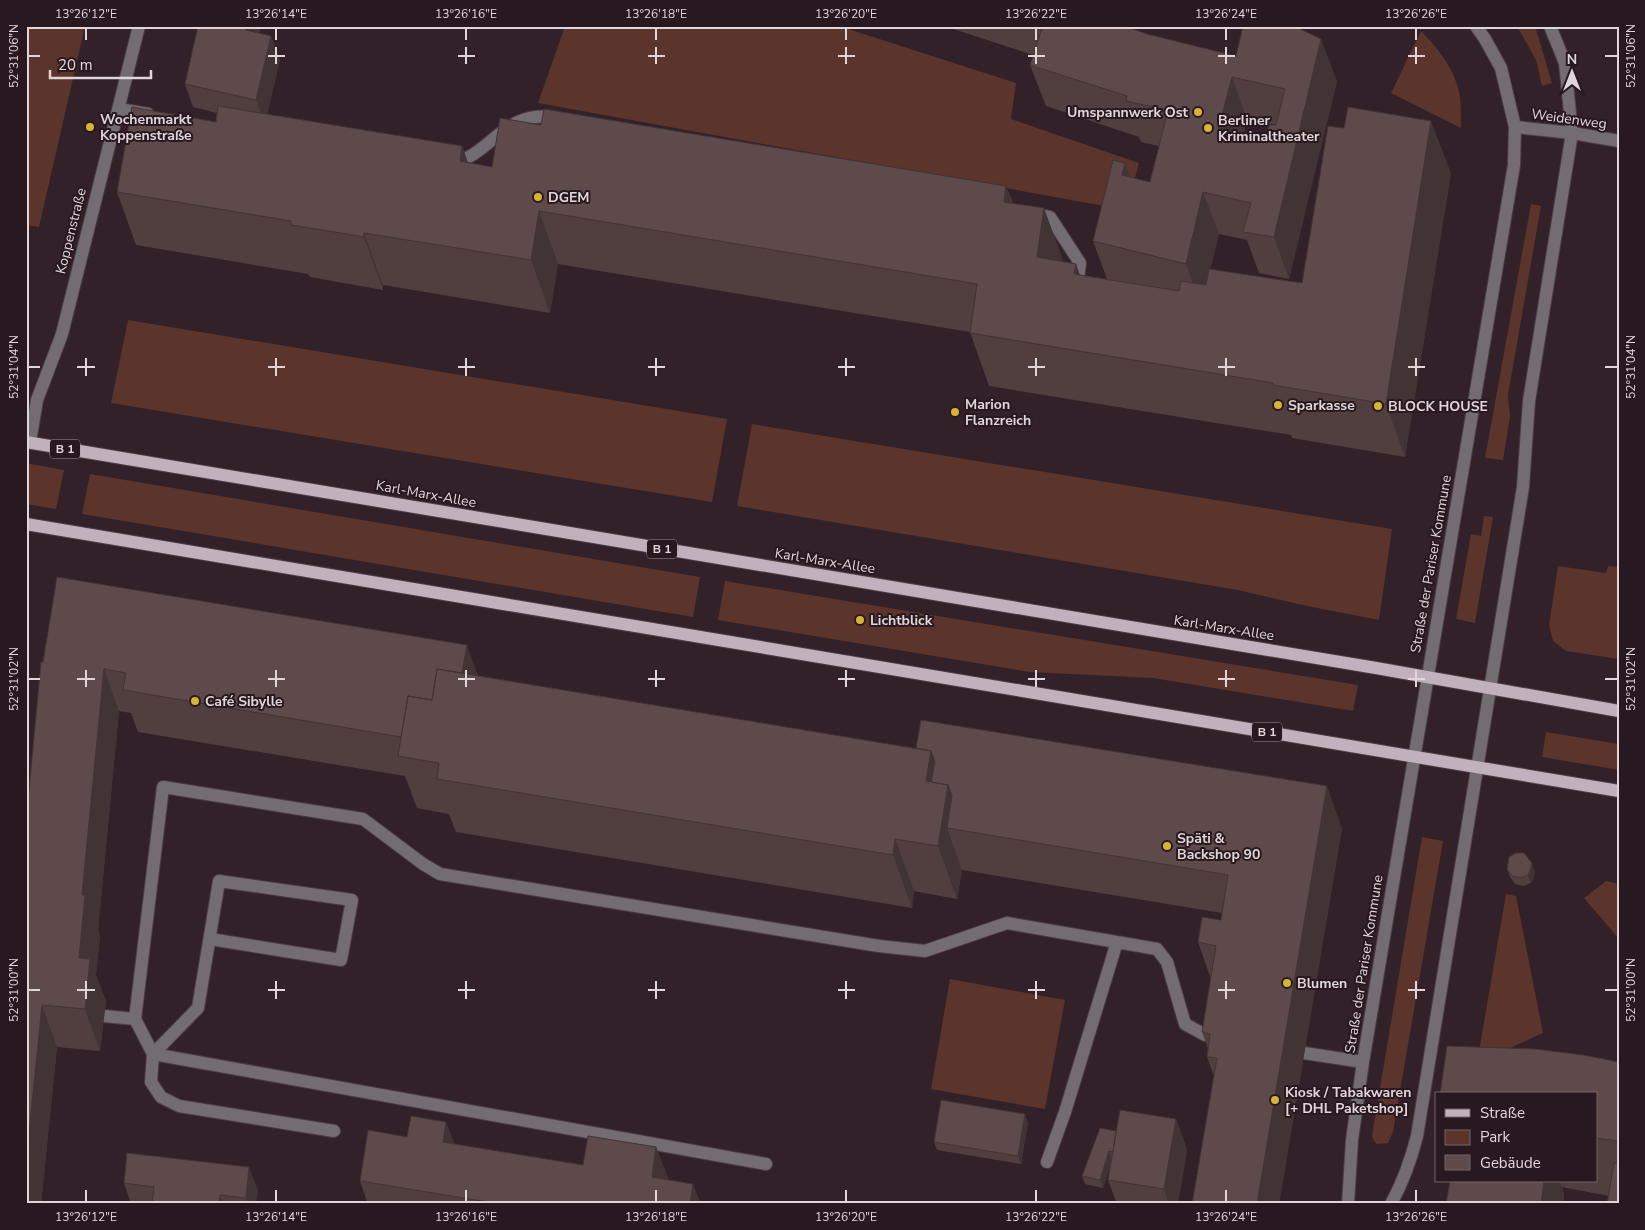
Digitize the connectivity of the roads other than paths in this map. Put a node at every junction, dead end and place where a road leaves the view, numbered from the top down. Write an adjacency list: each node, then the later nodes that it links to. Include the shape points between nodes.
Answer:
1 (139, 26): 4 (street, Koppenstraße)
2 (1476, 26): 7 (street, Straße der Pariser Kommune, via 1502,68)
3 (1550, 26): 8 (street, via 1565,62)
4 (118, 108): 5 (street); 13 (street, Koppenstraße, via 62,334 37,400)
5 (162, 118)
6 (567, 119): 10 (street, via 548,116 524,119 506,128 474,155 460,162)
7 (1515, 127): 8 (street, Weidenweg); 15 (street, Straße der Pariser Kommune, via 1514,165)
8 (1572, 133): 9 (street, Weidenweg); 16 (street, via 1529,401 1523,487)
9 (1619, 141)
10 (436, 164)
11 (1022, 212): 12 (street, via 1050,217 1080,263 1076,292)
12 (1086, 294)
13 (28, 442): 15 (main road, Karl-Marx-Allee / B 1)
14 (26, 524): 18 (main road, B 1)
15 (1427, 678): 16 (main road, Karl-Marx-Allee / B 1); 18 (street, Straße der Pariser Kommune)
16 (1490, 689): 17 (main road, Karl-Marx-Allee / B 1); 19 (street)
17 (1619, 711)
18 (1414, 757): 19 (main road, B 1); 28 (street, Straße der Pariser Kommune)
19 (1478, 767): 20 (main road, B 1); 33 (street, via 1417,1136 1401,1186)
20 (1619, 791)
21 (210, 939): 21 (street, via 340,960 352,900 219,881); 27 (street, via 198,1008)
22 (1117, 942): 24 (street, via 1007,923 926,951 879,946 440,874 363,819 163,787); 25 (street, via 1157,949 1167,962 1185,1024 1205,1035); 30 (street)
23 (104, 1016): 24 (street)
24 (135, 1019): 27 (street)
25 (1223, 1038)
26 (1304, 1053): 28 (street)
27 (153, 1054): 29 (street, via 151,1082 161,1097 179,1106); 31 (street)
28 (1363, 1062): 32 (street, Straße der Pariser Kommune, via 1352,1140)
29 (334, 1131)
30 (1047, 1162)
31 (766, 1164)
32 (1348, 1204)
33 (1391, 1204)

